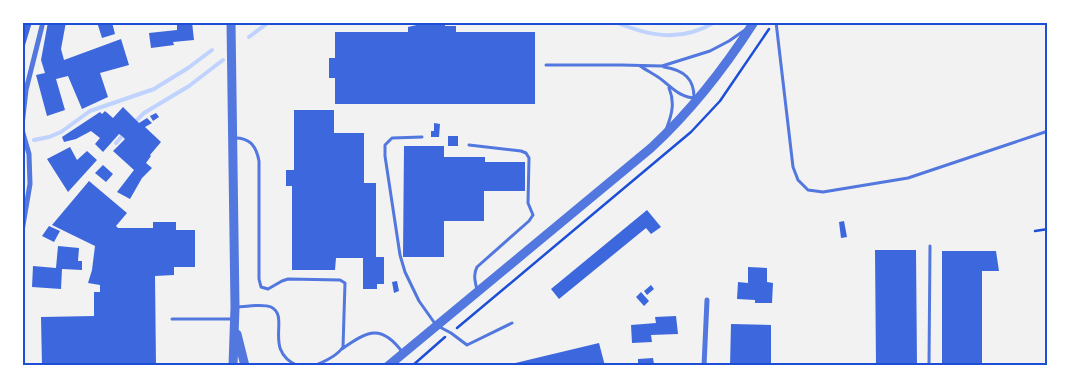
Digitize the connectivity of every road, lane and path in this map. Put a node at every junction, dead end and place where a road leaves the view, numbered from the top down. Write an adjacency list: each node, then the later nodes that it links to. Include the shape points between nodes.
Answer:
1 (43, 22): 9 (street)
2 (231, 22): 14 (street)
3 (776, 22): 13 (lane, via 793,168 798,180 808,190 823,192 908,178)
4 (754, 23): 7 (lane, via 719,46); 10 (street, via 729,61)
5 (546, 66): 6 (lane)
6 (640, 66): 7 (lane); 8 (lane)
7 (662, 66): 10 (lane, via 688,76)
8 (669, 87): 10 (lane); 16 (lane, via 673,108)
9 (24, 89): 11 (street)
10 (696, 100): 16 (street)
11 (22, 125)
12 (22, 130): 19 (street, via 29,154 30,184)
13 (1048, 131)
14 (233, 138): 24 (street); 29 (lane, via 249,141 256,149 259,161 259,284 268,289 288,280 343,281)
15 (422, 138): 28 (lane, via 392,138 385,145 385,156 401,264 419,301)
16 (662, 138): 22 (street)
17 (469, 145): 22 (lane, via 526,153 528,203 533,215 477,267 474,279)
18 (1048, 229): 20 (path)
19 (22, 231)
20 (1035, 231)
21 (930, 246): 37 (lane)
22 (477, 290): 28 (street)
23 (707, 300): 36 (street)
24 (235, 307): 26 (street); 33 (lane, via 274,309 278,319 280,351)
25 (172, 319): 26 (lane)
26 (235, 319): 31 (street); 32 (street)
27 (512, 323): 28 (lane, via 467,345)
28 (436, 326): 30 (street)
29 (342, 350): 30 (lane, via 366,334 379,333 391,338); 34 (lane)
30 (403, 353): 35 (street)
31 (233, 366)
32 (245, 366)
33 (298, 366)
34 (313, 366)
35 (388, 366)
36 (704, 366)
37 (929, 366)

